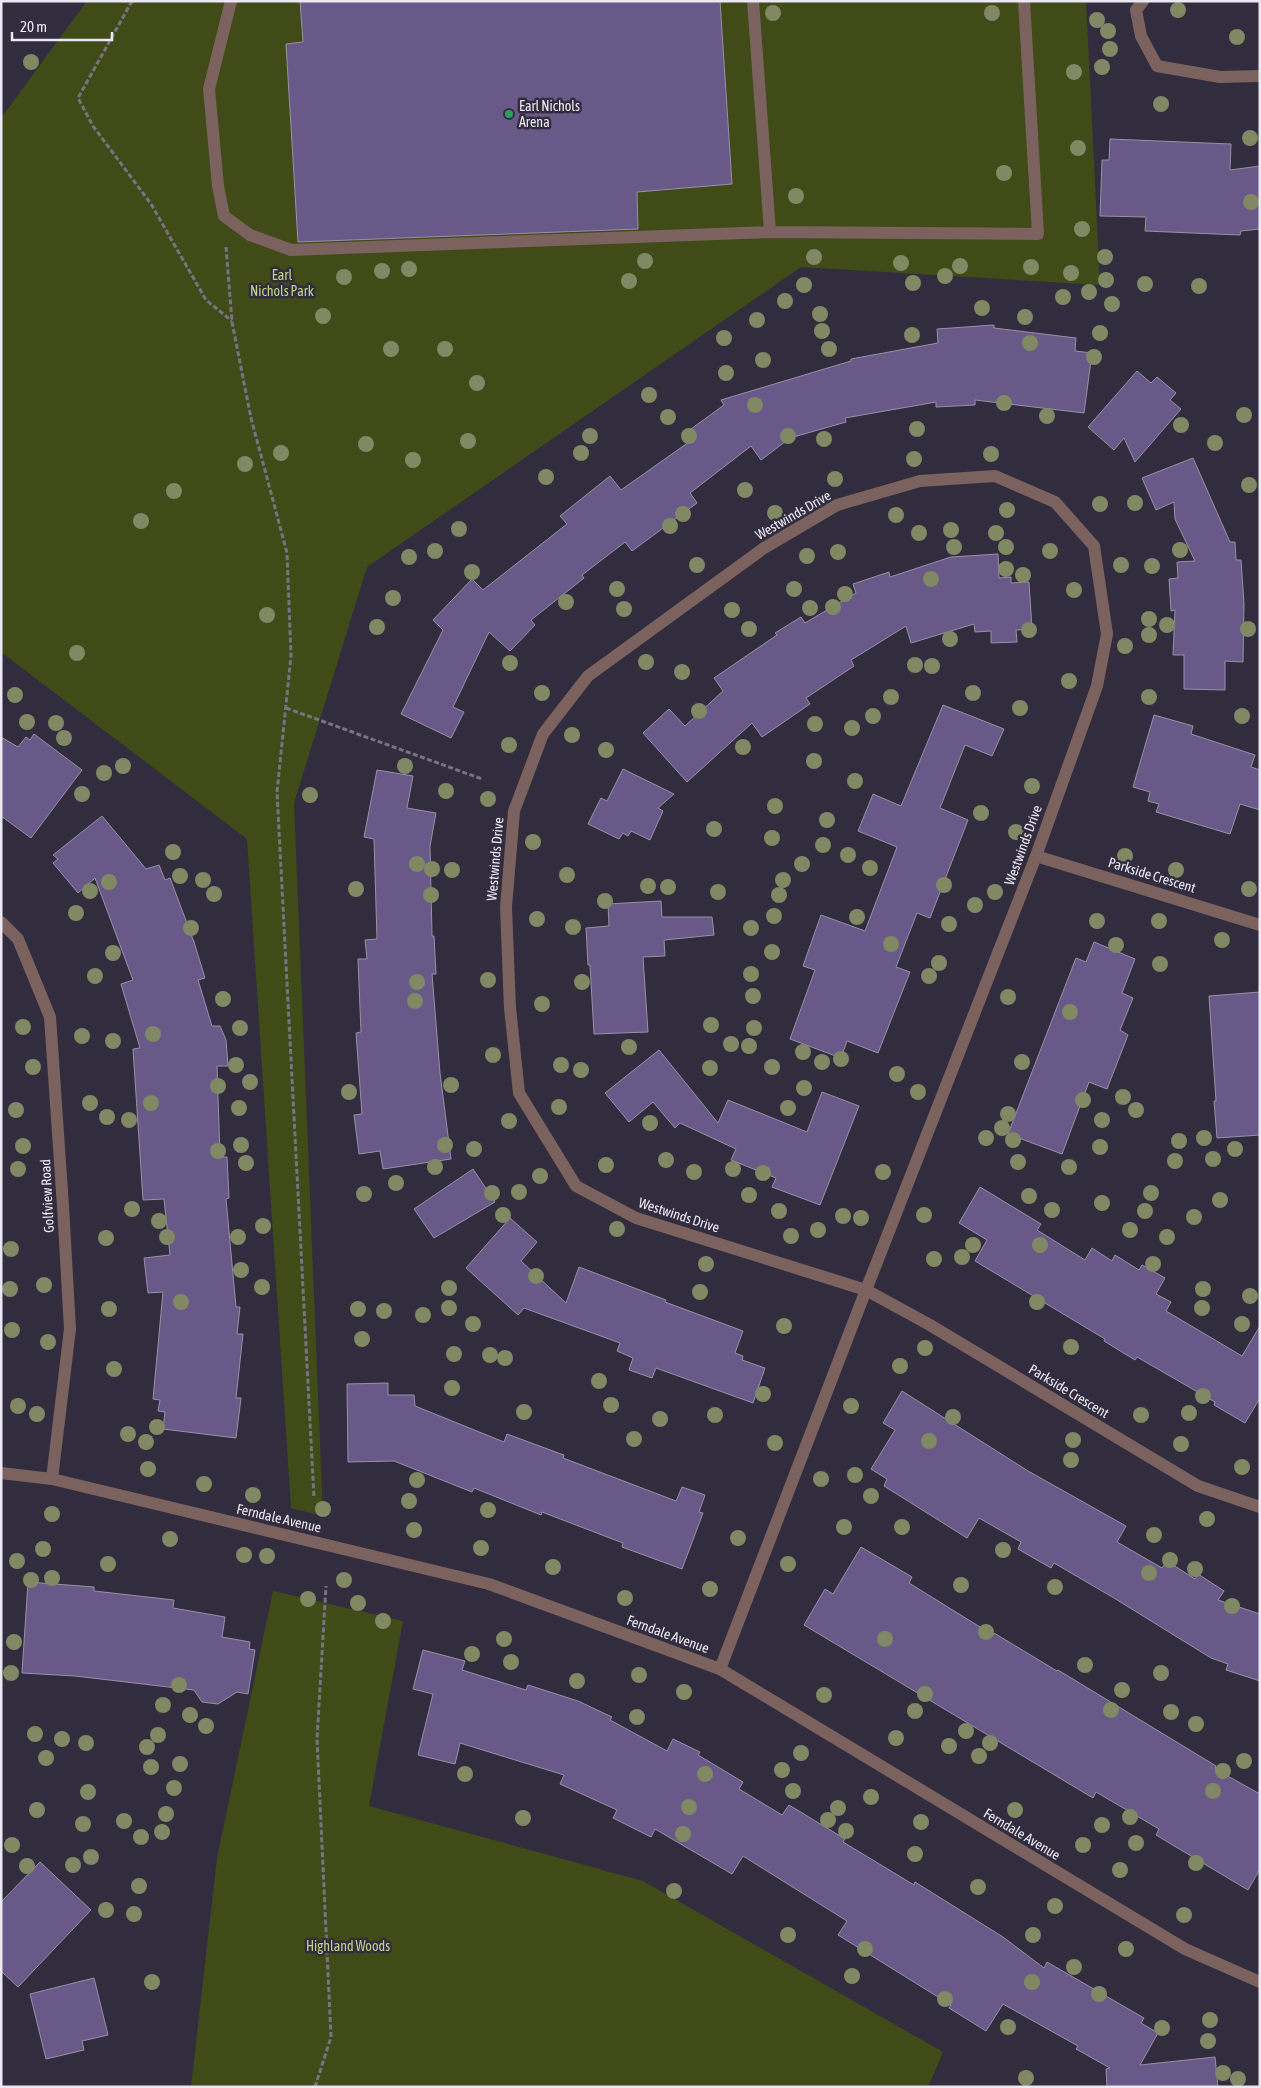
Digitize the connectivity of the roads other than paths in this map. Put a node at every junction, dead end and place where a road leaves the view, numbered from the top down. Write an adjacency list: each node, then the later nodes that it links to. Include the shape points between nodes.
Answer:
1 (231, 1): 6 (street, via 209,89 224,216 250,235 291,250)
2 (753, 1): 6 (street)
3 (1024, 1): 6 (street, via 1038,234)
4 (1143, 1): 5 (street, via 1136,10 1141,36 1157,66 1220,77)
5 (1260, 76)
6 (770, 232)
7 (1036, 856): 9 (street, Parkside Crescent); 10 (street, Westwinds Drive); 10 (street, Westwinds Drive, via 1097,686 1107,634 1094,546 1055,502 994,476 920,481 837,505 764,548 588,676 543,734 514,811 506,907 510,1008 519,1093 576,1186 636,1218)
8 (1, 922): 12 (street, Golfview Road, via 18,939 50,1017 70,1329)
9 (1260, 924)
10 (866, 1290): 13 (street, Parkside Crescent, via 1198,1486); 14 (street, Westwinds Drive)
11 (1, 1473): 12 (street, Ferndale Avenue)
12 (52, 1480): 14 (street, Ferndale Avenue, via 489,1584)
13 (1260, 1507)
14 (720, 1669): 15 (street, Ferndale Avenue, via 1184,1949)
15 (1260, 1982)

